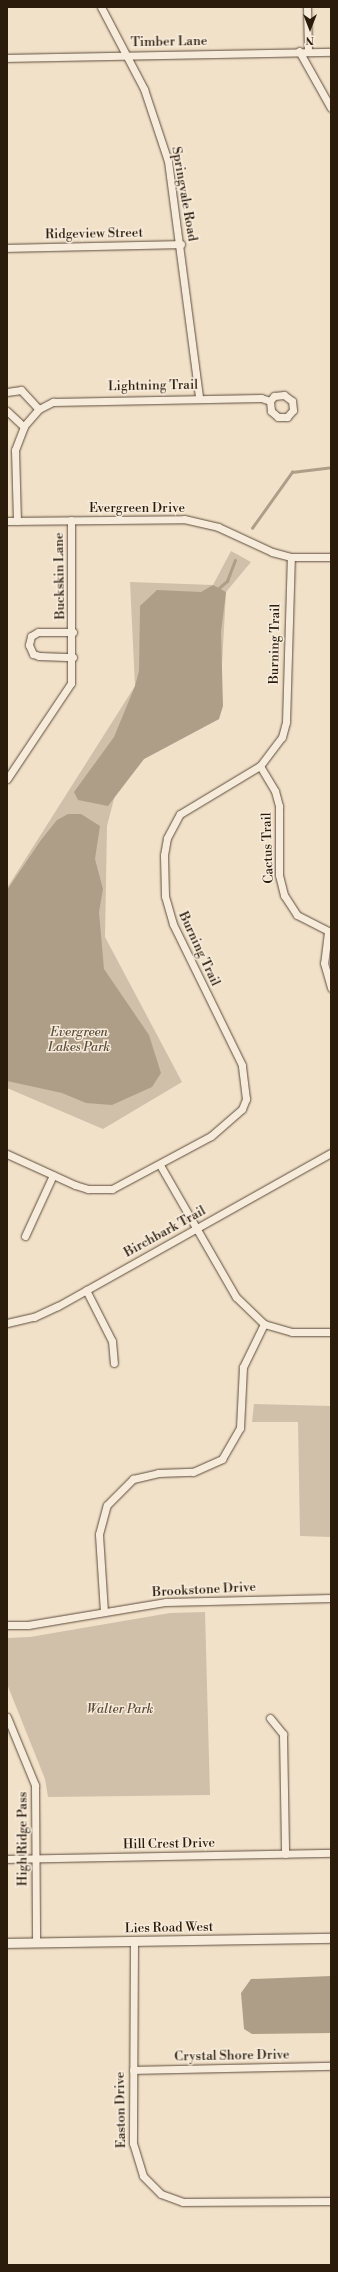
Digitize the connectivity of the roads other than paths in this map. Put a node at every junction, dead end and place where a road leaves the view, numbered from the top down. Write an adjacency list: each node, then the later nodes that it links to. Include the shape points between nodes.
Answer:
1 (101, 7): 6 (street, Springvale Road)
2 (307, 7): 4 (street)
3 (299, 51): 4 (street, Timber Lane); 6 (street, Timber Lane); 8 (street)
4 (308, 51): 5 (street, Timber Lane)
5 (331, 52)
6 (128, 55): 7 (street, Timber Lane); 9 (street, Springvale Road, via 160,131)
7 (7, 58)
8 (331, 108)
9 (181, 244): 10 (street, Ridgeview Street); 12 (street, Springvale Road)
10 (7, 248)
11 (7, 392): 14 (street, via 21,390)
12 (199, 398): 13 (street, Lightning Trail); 14 (street, Lightning Trail, via 59,400)
13 (270, 401)
14 (39, 409): 16 (street, Lightning Trail)
15 (7, 411): 16 (street)
16 (24, 427): 18 (street, Lightning Trail, via 15,450)
17 (71, 520): 18 (street, Evergreen Drive); 20 (street, Evergreen Drive, via 195,520); 22 (street, Buckskin Lane)
18 (17, 521): 19 (street, Evergreen Drive)
19 (7, 522)
20 (290, 557): 21 (street, Evergreen Drive); 24 (street, Burning Trail, via 286,722 278,746)
21 (331, 557)
22 (73, 632): 23 (street, Buckskin Lane); 23 (street, Buckskin Lane, via 38,632 31,636 29,645 33,654 39,656)
23 (73, 657): 25 (street, Buckskin Lane, via 68,690)
24 (260, 766): 26 (street, Cactus Trail, via 273,786 279,806 279,875 284,895 297,915); 30 (street, Burning Trail, via 180,814 165,845 163,880 173,924 240,1059 246,1099 237,1117)
25 (7, 779)
26 (330, 932): 27 (street, via 324,963)
27 (331, 988)
28 (331, 1153): 32 (street, Birchbark Trail)
29 (7, 1154): 31 (street, Burning Trail)
30 (160, 1165): 31 (street, Burning Trail, via 124,1185 100,1190); 32 (street)
31 (53, 1175): 33 (street)
32 (196, 1228): 34 (street, Birchbark Trail); 36 (street, via 236,1297)
33 (24, 1236)
34 (86, 1290): 35 (street, Birchbark Trail, via 42,1314); 38 (street, via 112,1341)
35 (7, 1323)
36 (264, 1324): 37 (street, via 292,1332); 40 (street, via 243,1367 240,1428 222,1459 193,1472 158,1473 133,1479 107,1505 99,1534)
37 (331, 1332)
38 (114, 1363)
39 (331, 1598): 40 (street, Brookstone Drive, via 174,1601)
40 (104, 1612): 41 (street, Brookstone Drive, via 28,1625)
41 (7, 1625)
42 (7, 1718): 44 (street, High Ridge Pass)
43 (270, 1718): 46 (street, via 283,1734)
44 (14, 1734): 45 (street); 49 (street, High Ridge Pass, via 35,1785)
45 (7, 1737)
46 (285, 1854): 47 (street, Hill Crest Drive); 49 (street, Hill Crest Drive)
47 (331, 1854)
48 (7, 1859): 49 (street, Hill Crest Drive)
49 (36, 1859): 53 (street, High Ridge Pass)
50 (331, 1938): 51 (street, Lies Road West)
51 (134, 1941): 53 (street, Lies Road West); 55 (street, Easton Drive)
52 (7, 1943): 53 (street, Lies Road West)
53 (36, 1943)
54 (331, 2066): 55 (street, Crystal Shore Drive)
55 (133, 2070): 56 (street, Easton Drive, via 134,2157 143,2176 161,2194 191,2203)
56 (331, 2201)

